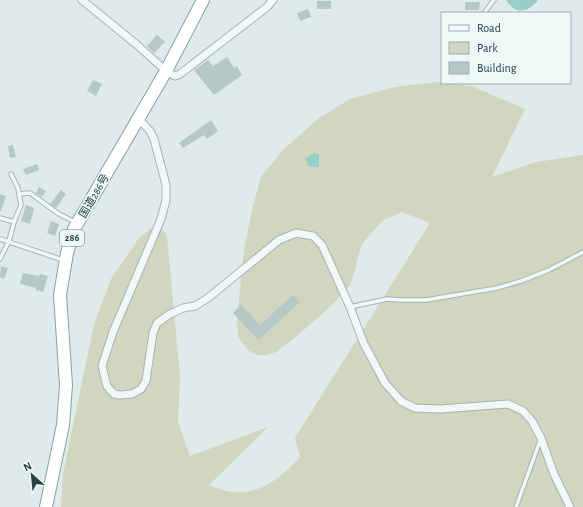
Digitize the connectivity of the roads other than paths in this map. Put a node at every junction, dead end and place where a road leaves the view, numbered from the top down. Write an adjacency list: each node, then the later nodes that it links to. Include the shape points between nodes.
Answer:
1 (82, 0): 6 (street)
2 (203, 0): 6 (highway, 国道286号 / 286)
3 (273, 0): 6 (street, via 180,74 175,76)
4 (494, 0): 5 (lane)
5 (485, 12)
6 (166, 71): 7 (highway, 国道286号 / 286)
7 (138, 118): 12 (highway, 国道286号 / 286); 18 (street, via 154,139 166,186 166,200 161,219 113,332 102,366 107,386 114,394 132,394 141,389 146,381 153,333 157,323 170,314 196,306 208,298 286,236 296,233 307,234 322,245)
8 (11, 174): 9 (lane)
9 (19, 194): 11 (lane, via 21,205); 12 (lane, via 30,193)
10 (0, 218): 11 (lane)
11 (14, 222): 14 (lane)
12 (77, 224): 17 (highway, 国道286号 / 286)
13 (0, 239): 14 (lane)
14 (9, 241): 16 (lane); 17 (lane)
15 (583, 252): 18 (lane, via 549,270 497,288 426,300 387,299)
16 (0, 258)
17 (66, 261): 20 (highway, 国道286号 / 286, via 60,295 66,385 63,425)
18 (350, 308): 19 (street, via 364,344 385,383 401,401 415,408 440,409 508,404 523,411)
19 (542, 438): 21 (lane); 22 (street, via 554,474)
20 (46, 507)
21 (516, 507)
22 (570, 507)

